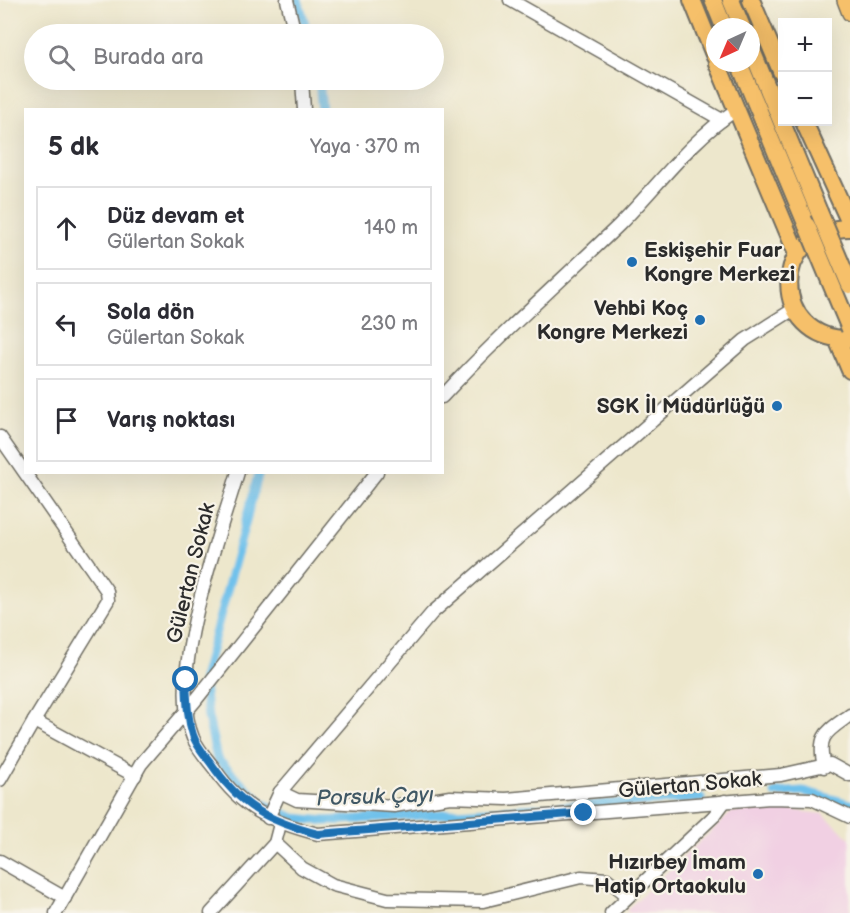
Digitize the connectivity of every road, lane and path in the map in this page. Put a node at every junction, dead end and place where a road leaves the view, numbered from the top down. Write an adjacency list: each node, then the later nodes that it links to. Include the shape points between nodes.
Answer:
1 (287, 0): 11 (street)
2 (510, 0): 20 (street)
3 (692, 0): 12 (highway)
4 (712, 0): 9 (highway)
5 (731, 0): 10 (highway)
6 (751, 0): 16 (highway)
7 (844, 0): 8 (main road)
8 (850, 13)
9 (720, 18)
10 (738, 18)
11 (293, 24)
12 (706, 35)
13 (760, 70): 25 (highway, bridge)
14 (721, 72): 19 (highway)
15 (743, 72): 27 (highway, bridge, via 807,226)
16 (783, 72)
17 (303, 90): 18 (street)
18 (304, 108)
19 (736, 110): 20 (street); 24 (highway)
20 (722, 120): 29 (street, via 483,352)
21 (806, 126): 22 (highway)
22 (850, 223)
23 (850, 228): 24 (highway, via 821,233 807,241)
24 (797, 254): 26 (highway, via 789,271)
25 (850, 285)
26 (794, 309): 27 (highway, via 812,329); 42 (street, via 746,340 432,613)
27 (846, 336): 28 (highway)
28 (850, 370)
29 (444, 395)
30 (0, 437): 31 (street)
31 (24, 472)
32 (26, 474): 37 (street, via 107,591 108,600)
33 (237, 474): 35 (street, Gülertan Sokak, via 196,617 186,680)
34 (375, 474): 35 (street)
35 (191, 705): 40 (street); 44 (street, Gülertan Sokak, via 193,738 226,787 252,809)
36 (850, 715): 38 (street, via 825,735 820,746)
37 (34, 721): 40 (street); 41 (street)
38 (824, 767): 39 (street, via 830,764); 42 (street, via 781,775 572,794 506,799 450,796 394,806 297,800)
39 (850, 775)
40 (135, 776): 50 (street)
41 (0, 780)
42 (280, 792): 44 (street)
43 (725, 801): 45 (street, Gülertan Sokak, via 812,799); 46 (street, Gülertan Sokak, via 318,834); 49 (street, via 714,816)
44 (270, 812): 46 (street, Gülertan Sokak)
45 (850, 817)
46 (280, 824): 47 (street)
47 (275, 843): 49 (street, via 302,868 333,885 387,899 483,901 581,877 607,879); 53 (street)
48 (0, 861): 50 (street)
49 (628, 896): 51 (street)
50 (65, 898): 52 (street)
51 (618, 911)
52 (56, 913)
53 (211, 913)

